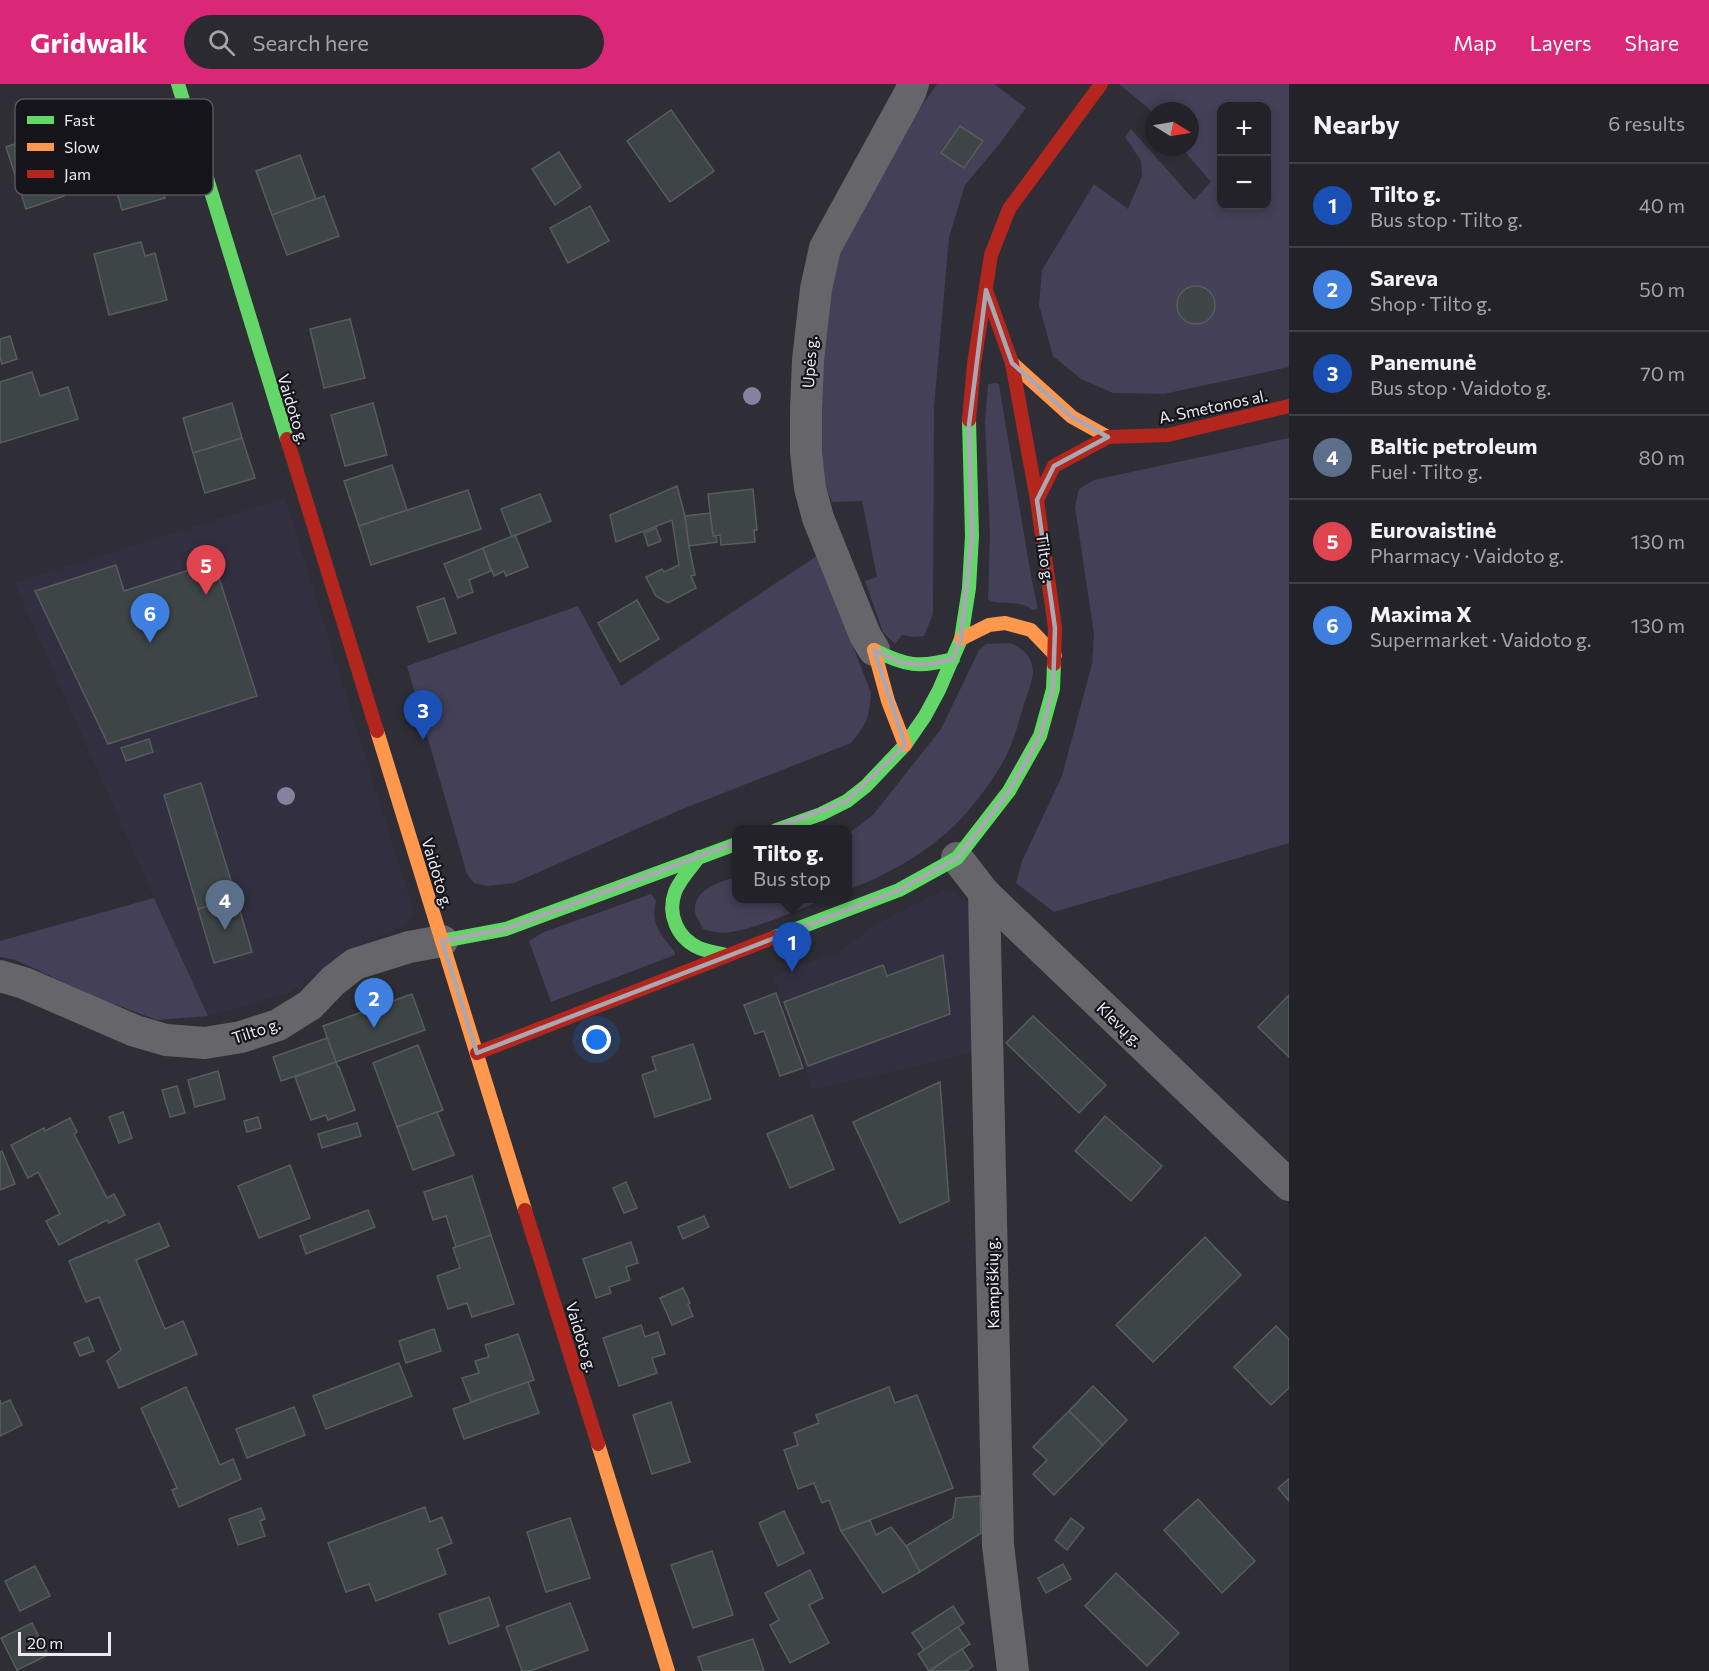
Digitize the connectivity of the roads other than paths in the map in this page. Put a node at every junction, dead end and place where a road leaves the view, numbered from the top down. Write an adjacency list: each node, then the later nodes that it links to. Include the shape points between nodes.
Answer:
1 (178, 84): 4 (main road, Vaidoto g.)
2 (913, 84): 12 (street, Upės g., via 825,248 808,360 806,452 810,488 818,518)
3 (1101, 84): 6 (main road, via 1009,209 991,255)
4 (183, 99)
5 (212, 195): 21 (main road, Vaidoto g.)
6 (986, 290): 7 (main road, Tilto g.); 11 (main road, via 969,425 972,536)
7 (1012, 363): 9 (main road, via 1072,417); 10 (main road, Tilto g.)
8 (1289, 406): 9 (main road, A. Smetonos al., via 1168,435)
9 (1108, 437): 10 (main road, A. Smetonos al., via 1054,466)
10 (1037, 500): 13 (main road, Tilto g., via 1053,605)
11 (961, 639): 13 (main road, via 989,625 1005,624 1031,630); 14 (main road)
12 (874, 650): 14 (main road, via 910,664); 15 (main road)
13 (1055, 655): 19 (main road, Tilto g., via 1053,689 1040,736 1009,791)
14 (953, 659): 15 (main road)
15 (905, 745): 16 (main road, via 847,801)
16 (790, 825)
17 (732, 845): 18 (main road, Tilto g.)
18 (699, 857): 21 (main road, Tilto g., via 506,929); 22 (main road, via 675,891 675,925 696,946)
19 (957, 858): 20 (street, Klevų g.); 22 (main road, Tilto g., via 899,890)
20 (984, 893): 25 (street, Klevų g.); 27 (street, Kampiškių g., via 998,1545)
21 (442, 941): 23 (street, Tilto g., via 355,964 310,1005 278,1025 205,1043 166,1040 135,1031); 24 (main road, Vaidoto g.)
22 (726, 955): 24 (main road, Tilto g.)
23 (0, 976)
24 (477, 1053): 26 (main road, Vaidoto g.)
25 (1289, 1185)
26 (668, 1671)
27 (1013, 1671)

